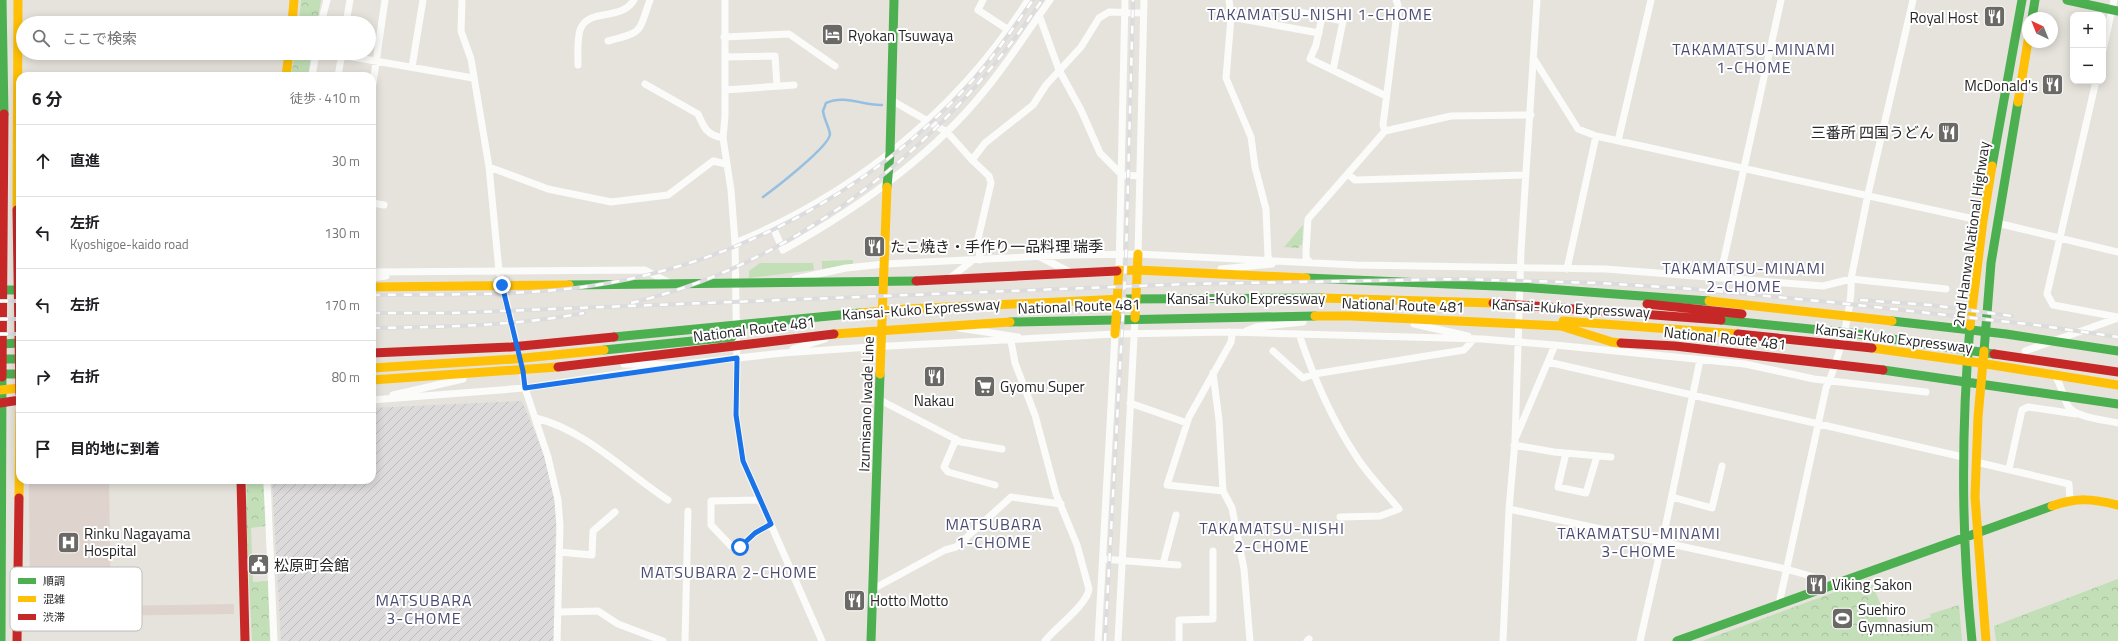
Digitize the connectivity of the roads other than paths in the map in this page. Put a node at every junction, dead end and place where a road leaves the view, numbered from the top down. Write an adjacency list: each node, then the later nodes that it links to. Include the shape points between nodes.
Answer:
1 (2, 0): 43 (main road)
2 (18, 0): 34 (main road)
3 (294, 0): 35 (main road)
4 (326, 0): 36 (street)
5 (350, 0): 37 (street)
6 (385, 0): 54 (street)
7 (423, 0): 56 (street)
8 (462, 0): 65 (street, via 461,30 471,59)
9 (634, 0): 55 (street, via 630,7 619,13 598,16 583,24 580,31)
10 (650, 0): 44 (street, via 634,35)
11 (725, 0): 42 (street)
12 (893, 0): 72 (main road, Izumisano Iwade Line)
13 (983, 0): 40 (street, via 978,10)
14 (1028, 0): 40 (street)
15 (1050, 0): 33 (street)
16 (1125, 0): 29 (street)
17 (1144, 0): 32 (street)
18 (1229, 0): 38 (street)
19 (1396, 0): 71 (street, via 1398,5)
20 (1537, 0): 49 (street)
21 (1651, 0): 79 (street)
22 (1781, 0): 84 (street)
23 (1913, 0): 90 (street)
24 (2022, 0): 94 (main road, 2nd Hanwa National Highway)
25 (2035, 0): 31 (main road)
26 (2067, 0): 28 (main road)
27 (2114, 0): 28 (street)
28 (2115, 10): 47 (street)
29 (1125, 12): 32 (street); 58 (street, via 1109,12 1099,18 1081,48); 86 (street)
30 (1299, 12): 39 (street)
31 (2033, 12)
32 (1144, 13): 87 (street)
33 (1039, 15): 58 (street); 76 (street, via 986,89)
34 (19, 16)
35 (293, 16)
36 (323, 16)
37 (347, 16)
38 (1231, 17): 41 (street); 105 (street, via 1226,78 1252,137 1255,167 1266,208 1268,257)
39 (1322, 17): 41 (street); 59 (street, via 1343,21)
40 (1007, 29): 74 (street, via 971,77)
41 (1319, 33): 59 (street, via 1310,59)
42 (724, 37): 48 (street); 57 (street, via 789,34)
43 (2, 41): 45 (main road); 129 (main road)
44 (608, 41)
45 (16, 42)
46 (2027, 48): 95 (main road, 2nd Hanwa National Highway)
47 (2104, 48)
48 (725, 57): 69 (street, via 776,56); 70 (street)
49 (1534, 59): 73 (street); 77 (street, via 1578,129)
50 (20, 60): 60 (main road)
51 (288, 60): 61 (main road)
52 (315, 60): 62 (street)
53 (341, 60): 63 (street)
54 (376, 60): 56 (street); 64 (street)
55 (578, 65)
56 (412, 66): 65 (street)
57 (835, 66)
58 (1059, 70): 81 (street, via 1033,105 985,143); 86 (street, via 1100,152)
59 (1333, 70): 71 (street)
60 (20, 72)
61 (287, 72)
62 (313, 72)
63 (339, 72)
64 (374, 72)
65 (474, 78): 83 (street)
66 (645, 84): 78 (street, via 698,114 704,130 710,135)
67 (2095, 84): 97 (street)
68 (794, 85): 69 (street)
69 (777, 86): 70 (street)
70 (725, 90): 78 (street)
71 (1386, 96): 75 (street, via 1383,125)
72 (891, 100): 74 (street); 80 (main road, Izumisano Iwade Line)
73 (1531, 115): 75 (street, via 1451,116); 88 (street)
74 (928, 121): 76 (street); 80 (street)
75 (1385, 131): 85 (street)
76 (947, 132): 81 (street); 89 (street)
77 (1596, 136): 79 (street); 109 (street)
78 (723, 138): 82 (street)
79 (1618, 140): 84 (street)
80 (890, 154): 89 (main road, Izumisano Iwade Line); 96 (street, via 811,207)
81 (972, 160): 104 (street, via 990,176 991,183 978,239)
82 (726, 164): 83 (street, via 713,161 668,195 611,202 548,189); 98 (street, via 731,190)
83 (489, 167): 112 (street)
84 (1745, 167): 90 (street); 118 (street)
85 (1348, 174): 88 (street, via 1355,180); 106 (street, via 1308,219 1306,258)
86 (1122, 175): 87 (street); 101 (street)
87 (1140, 176): 100 (street)
88 (1526, 176): 108 (street)
89 (887, 183): 96 (street, via 835,220 783,250); 107 (main road, Izumisano Iwade Line)
90 (1868, 194): 94 (street); 120 (street)
91 (878, 200): 102 (street, via 871,200 823,232)
92 (376, 204): 93 (street)
93 (384, 205)
94 (1983, 221): 155 (main road, 2nd Hanwa National Highway)
95 (1997, 223): 97 (street); 158 (main road, 2nd Hanwa National Highway, via 1991,263)
96 (773, 227): 98 (street)
97 (2061, 238): 99 (street); 134 (street, via 2047,294 2053,305)
98 (735, 243): 122 (street)
99 (2118, 252)
100 (1138, 254): 101 (street); 105 (street); 111 (main road)
101 (1120, 255): 103 (street); 110 (street)
102 (780, 256)
103 (1040, 257): 104 (street); 114 (street)
104 (977, 260): 107 (street); 119 (street)
105 (1274, 260): 106 (street); 115 (street, via 1271,264)
106 (1309, 261): 108 (street, via 1356,265)
107 (885, 264): 121 (main road, Izumisano Iwade Line); 123 (street, via 846,268)
108 (1521, 268): 109 (street); 127 (street)
109 (1567, 269): 118 (street, via 1606,269)
110 (1119, 270): 111 (main road, National Route 481); 114 (main road, National Route 481); 136 (main road)
111 (1137, 270): 115 (main road, National Route 481); 135 (main road)
112 (499, 271): 116 (street); 124 (street); 125 (street, via 645,270)
113 (376, 272): 116 (street)
114 (1069, 272): 119 (main road, National Route 481)
115 (1189, 272): 127 (main road, National Route 481)
116 (398, 273): 117 (street)
117 (376, 277)
118 (1720, 277): 120 (street, via 1823,286)
119 (948, 279): 121 (main road, National Route 481)
120 (1852, 279): 128 (street); 140 (street, via 1852,292)
121 (884, 282): 123 (main road, National Route 481); 141 (main road, Izumisano Iwade Line)
122 (735, 284): 123 (main road, National Route 481); 125 (main road, National Route 481); 156 (street)
123 (771, 284)
124 (502, 285): 125 (main road, National Route 481); 126 (main road, National Route 481); 177 (street)
125 (675, 286)
126 (376, 287)
127 (1520, 287): 131 (main road, National Route 481); 137 (street)
128 (1946, 289)
129 (1, 290): 130 (main road); 197 (main road)
130 (16, 290)
131 (1584, 292): 140 (main road, via 1636,303); 162 (main road, National Route 481, via 1798,310 1998,333)
132 (1351, 316): 133 (main road, National Route 481); 135 (main road, National Route 481); 144 (street, via 1256,327)
133 (1367, 317): 137 (main road, National Route 481); 151 (street, via 1431,326)
134 (2118, 317): 161 (street)
135 (1135, 318): 136 (main road, National Route 481); 146 (street)
136 (1116, 319): 138 (main road, National Route 481); 145 (main road)
137 (1518, 323): 139 (main road, National Route 481); 152 (street)
138 (942, 326): 141 (main road, National Route 481); 148 (street)
139 (1562, 326): 164 (main road, via 1675,334); 199 (main road, National Route 481, via 1612,342 1793,359 2001,385)
140 (1844, 328): 155 (main road); 164 (street)
141 (883, 330): 142 (main road, National Route 481); 159 (main road, Izumisano Iwade Line)
142 (846, 332): 156 (main road, National Route 481); 165 (street)
143 (1229, 332): 144 (street); 146 (street); 180 (street, via 1232,335 1231,342)
144 (1243, 332): 147 (street)
145 (1116, 334): 146 (street); 148 (street); 237 (street)
146 (1134, 334): 198 (street)
147 (1299, 334): 149 (street); 183 (street)
148 (1032, 339): 150 (street)
149 (1474, 339): 151 (street); 183 (street, via 1464,350)
150 (1011, 340): 159 (street); 224 (street, via 1015,363 1035,415)
151 (1482, 340): 152 (street)
152 (1517, 342): 157 (street); 206 (street)
153 (16, 343): 154 (main road)
154 (0, 344)
155 (1970, 344): 158 (main road); 174 (main road, 2nd Hanwa National Highway)
156 (737, 345): 166 (street); 171 (main road, National Route 481)
157 (1556, 345): 169 (street); 170 (street)
158 (1985, 346): 161 (main road); 176 (main road, 2nd Hanwa National Highway)
159 (883, 348): 165 (street); 195 (main road, Izumisano Iwade Line)
160 (1273, 351): 183 (street, via 1303,378)
161 (2025, 351): 172 (main road)
162 (2118, 351)
163 (376, 352): 178 (main road, Kansai-Kuko Expressway, via 527,346 906,309 1106,299 1335,298 1507,303 1660,314 1851,333)
164 (1839, 352): 174 (main road); 186 (street)
165 (783, 353): 166 (street)
166 (737, 358): 173 (street); 222 (street, via 736,415 743,461)
167 (0, 359): 168 (main road)
168 (16, 359)
169 (1700, 360): 186 (street, via 1745,364); 192 (street)
170 (1548, 362): 192 (street); 206 (street)
171 (598, 363): 173 (street); 177 (main road, National Route 481)
172 (2118, 363)
173 (675, 365): 189 (street)
174 (1967, 367): 176 (main road); 211 (main road, 2nd Hanwa National Highway)
175 (376, 368): 187 (main road, Kansai-Kuko Expressway, via 514,360 779,333 1006,317 1171,311 1324,312 1494,317 1680,328 1851,345 2015,368)
176 (1983, 369): 184 (main road); 212 (main road, 2nd Hanwa National Highway)
177 (523, 371): 179 (main road, National Route 481); 189 (street)
178 (2118, 372)
179 (486, 373): 185 (main road, National Route 481); 193 (street)
180 (1213, 373): 202 (street); 219 (street, via 1219,420)
181 (0, 374): 182 (main road)
182 (16, 374)
183 (1314, 374): 230 (street, via 1358,459 1399,509 1380,516)
184 (2057, 379): 187 (main road); 200 (street, via 2068,406)
185 (376, 380)
186 (1830, 381): 191 (street); 204 (street)
187 (2118, 386)
188 (16, 388): 190 (main road)
189 (525, 388): 194 (street); 201 (street)
190 (0, 390)
191 (1926, 392)
192 (1693, 394): 204 (street); 220 (street)
193 (376, 399)
194 (376, 400)
195 (880, 400): 205 (street); 244 (main road, Izumisano Iwade Line)
196 (16, 401): 197 (main road)
197 (1, 403): 248 (main road)
198 (1130, 403): 202 (street); 238 (street)
199 (2117, 404)
200 (2076, 414): 203 (street); 214 (street, via 2028,407 2022,410)
201 (536, 418): 221 (street, via 555,423 620,462 641,482); 236 (street, via 558,500)
202 (1187, 423): 219 (street, via 1167,485)
203 (2118, 423)
204 (1818, 424): 211 (street); 242 (street)
205 (956, 439): 207 (street); 218 (street, via 944,467 948,472)
206 (1514, 443): 208 (street); 226 (street)
207 (1002, 448)
208 (1566, 453): 209 (street); 209 (street, via 1558,486 1586,493)
209 (1597, 456): 210 (street)
210 (1611, 457)
211 (1963, 457): 233 (main road, 2nd Hanwa National Highway)
212 (1976, 462): 214 (street); 232 (main road, 2nd Hanwa National Highway)
213 (1722, 466): 220 (street, via 1712,508)
214 (2009, 469): 223 (street, via 2069,484)
215 (19, 484): 241 (main road)
216 (241, 484): 250 (main road)
217 (267, 484): 251 (street)
218 (995, 485)
219 (1223, 491): 261 (street, via 1232,508 1244,569)
220 (1672, 497): 234 (street)
221 (668, 500)
222 (760, 500): 231 (street); 231 (street, via 711,501 711,525 731,546 740,547 755,533)
223 (2070, 500): 225 (main road, via 2093,499); 232 (main road)
224 (1061, 504): 244 (street, via 1011,497 956,547 945,550); 257 (street, via 1077,545 1089,589 1083,602)
225 (2118, 505)
226 (1509, 509): 234 (street); 262 (street)
227 (688, 511): 254 (street)
228 (615, 512): 236 (street, via 593,531 592,555)
229 (1176, 515): 239 (street)
230 (1340, 517)
231 (771, 524): 255 (street)
232 (1978, 534): 233 (main road); 266 (main road, 2nd Hanwa National Highway)
233 (1964, 538): 243 (main road); 265 (main road, 2nd Hanwa National Highway)
234 (1662, 543): 242 (street); 263 (street)
235 (1213, 551): 260 (street, via 1213,618 1179,620)
236 (559, 552): 246 (street)
237 (1103, 559): 238 (street); 258 (street)
238 (1122, 562): 239 (street); 259 (street)
239 (1163, 564): 240 (street)
240 (1178, 566)
241 (18, 567)
242 (1786, 569): 243 (street, via 1821,579); 245 (street)
243 (1825, 588): 245 (main road)
244 (873, 589): 256 (main road, Izumisano Iwade Line)
245 (1779, 604): 264 (main road)
246 (558, 612): 252 (street); 253 (street, via 598,611 618,624)
247 (17, 631): 249 (main road)
248 (1, 641)
249 (17, 641)
250 (245, 641)
251 (274, 641)
252 (557, 641)
253 (663, 641)
254 (684, 641)
255 (822, 641)
256 (871, 641)
257 (1045, 641)
258 (1098, 641)
259 (1118, 641)
260 (1179, 641)
261 (1250, 641)
262 (1503, 641)
263 (1640, 641)
264 (1677, 641)
265 (1972, 641)
266 (1986, 641)

